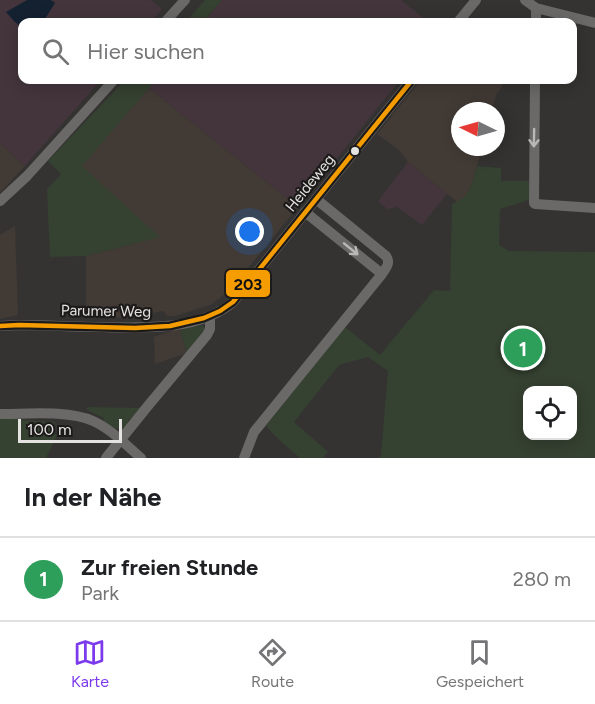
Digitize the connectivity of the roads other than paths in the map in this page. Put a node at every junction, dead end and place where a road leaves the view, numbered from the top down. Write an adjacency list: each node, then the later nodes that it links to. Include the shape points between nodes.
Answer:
1 (185, 0): 5 (street)
2 (476, 0): 6 (street)
3 (525, 0): 4 (street)
4 (536, 8): 7 (street); 8 (street)
5 (169, 18)
6 (461, 18)
7 (536, 18)
8 (575, 18)
9 (577, 18): 10 (street)
10 (595, 23)
11 (110, 84): 15 (street)
12 (409, 84): 14 (street, Heideweg)
13 (535, 84): 16 (street, one-way to 16, via 534,203)
14 (316, 199): 17 (street, Heideweg); 18 (street, via 386,256 388,265)
15 (0, 201)
16 (595, 208)
17 (306, 212): 18 (street, one-way to 18); 19 (street, Heideweg, via 233,302)
18 (382, 274): 25 (street, via 254,432)
19 (210, 316): 20 (street, Parumer Weg, via 160,327); 22 (street, via 207,335)
20 (0, 326)
21 (0, 414): 22 (street, via 80,416)
22 (120, 440): 23 (street); 24 (street)
23 (106, 458)
24 (141, 458)
25 (244, 458)

